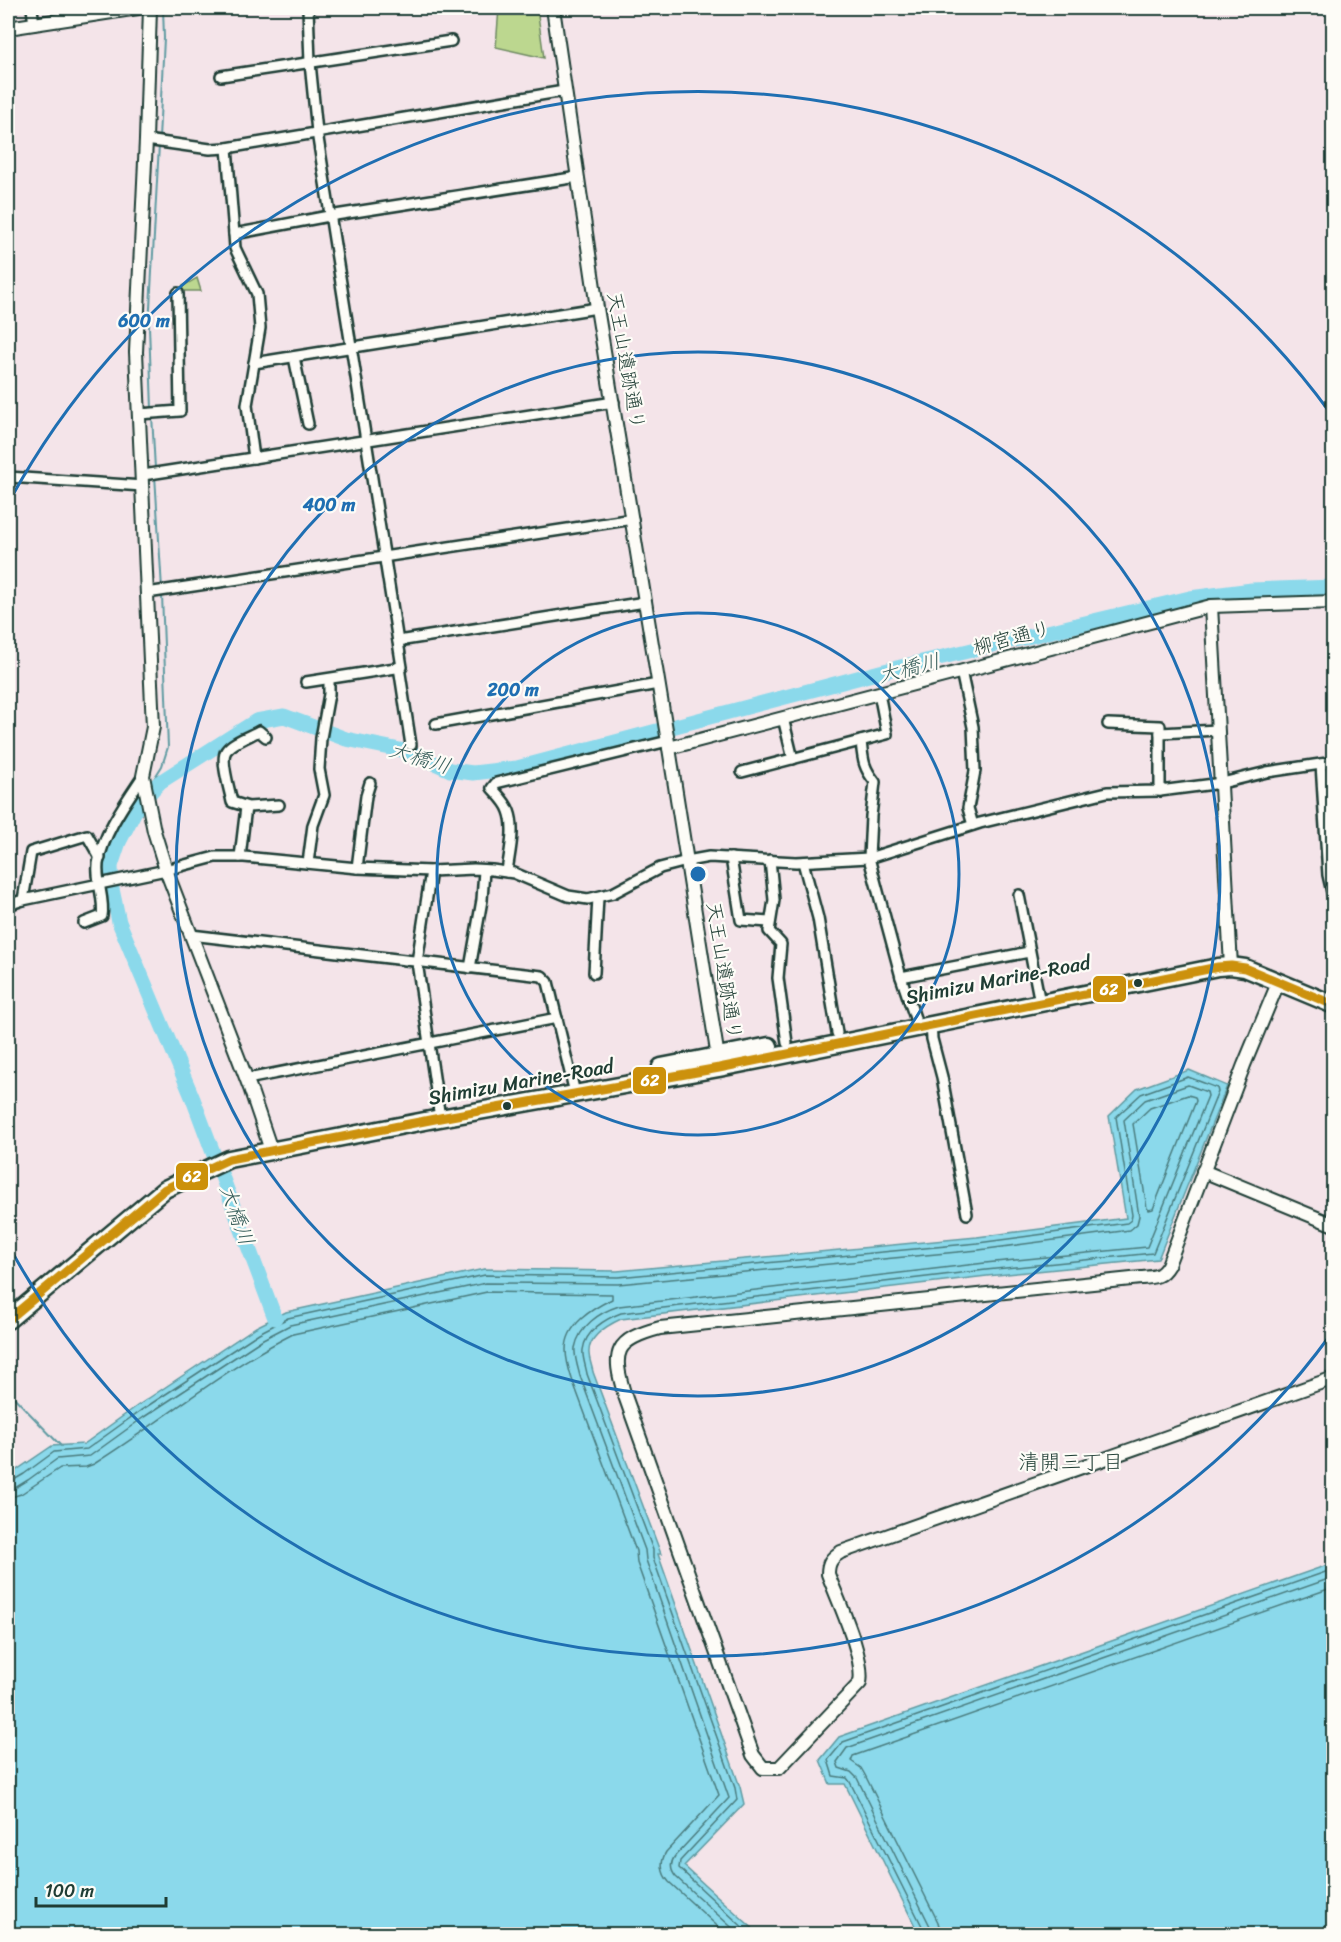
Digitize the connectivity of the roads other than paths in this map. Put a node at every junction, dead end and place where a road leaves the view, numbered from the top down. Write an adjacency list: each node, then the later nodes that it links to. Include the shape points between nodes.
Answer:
1 (32, 8): 6 (street)
2 (138, 8): 6 (street)
3 (150, 8): 13 (street)
4 (308, 8): 9 (street)
5 (553, 8): 11 (street, 天王山遺跡通り)
6 (34, 25): 7 (street)
7 (8, 28)
8 (451, 41): 9 (street)
9 (310, 63): 10 (street); 12 (street)
10 (221, 76)
11 (564, 91): 12 (street); 15 (street, 天王山遺跡通り)
12 (317, 132): 14 (street); 16 (street)
13 (146, 140): 14 (street); 24 (street, via 136,352)
14 (227, 148): 17 (street)
15 (578, 177): 16 (street); 19 (street, 天王山遺跡通り)
16 (329, 216): 17 (street); 20 (street)
17 (234, 234): 22 (street, via 235,248 257,294 260,328)
18 (178, 293): 24 (street, via 180,411)
19 (597, 308): 20 (street); 23 (street, 天王山遺跡通り)
20 (350, 349): 21 (street); 26 (street)
21 (294, 357): 22 (street); 25 (street)
22 (254, 363): 27 (street, via 247,405)
23 (614, 402): 26 (street); 30 (street, 天王山遺跡通り)
24 (139, 414): 29 (street)
25 (308, 424)
26 (365, 440): 27 (street); 31 (street)
27 (254, 458): 29 (street)
28 (8, 477): 29 (street)
29 (143, 481): 32 (street)
30 (633, 519): 31 (street); 33 (street, 天王山遺跡通り)
31 (384, 555): 32 (street); 36 (street)
32 (147, 593): 56 (street, via 153,727)
33 (645, 602): 36 (street); 41 (street, 天王山遺跡通り)
34 (1334, 602): 35 (street, 柳宮通り)
35 (1212, 606): 38 (street, 柳宮通り); 46 (street)
36 (398, 642): 37 (street)
37 (399, 667): 39 (street); 51 (street)
38 (961, 671): 42 (street, 柳宮通り); 62 (street, via 973,727 975,771 968,808)
39 (329, 679): 40 (street); 70 (street, via 319,769 324,795 313,825)
40 (306, 682)
41 (658, 684): 44 (street); 50 (street, 天王山遺跡通り)
42 (879, 693): 43 (street, 柳宮通り); 49 (street, via 887,734)
43 (783, 718): 50 (street, 柳宮通り); 52 (street)
44 (436, 723)
45 (1108, 724): 47 (street, via 1160,726)
46 (1218, 730): 47 (street); 58 (street)
47 (1160, 733): 59 (street)
48 (267, 737): 61 (street, via 259,731 225,754 232,802)
49 (861, 741): 52 (street); 66 (street, via 863,763 875,782)
50 (668, 742): 68 (street, 天王山遺跡通り); 75 (street, via 496,783 492,788 511,818)
51 (411, 745)
52 (793, 759): 55 (street)
53 (1334, 762): 54 (street)
54 (1321, 764): 58 (street); 80 (street, via 1328,875)
55 (742, 772)
56 (143, 781): 64 (street, via 108,836); 72 (street)
57 (370, 783): 71 (street)
58 (1222, 783): 59 (street); 87 (street)
59 (1160, 791): 62 (street, via 1107,792)
60 (279, 805): 61 (street)
61 (246, 807): 63 (street)
62 (973, 825): 66 (street)
63 (240, 856): 70 (street); 72 (street, via 215,856)
64 (100, 858): 76 (street); 79 (street, via 87,835 31,852)
65 (731, 858): 67 (street); 68 (street); 82 (street, via 741,920)
66 (869, 858): 69 (street); 90 (street)
67 (770, 860): 69 (street); 82 (street, via 774,900)
68 (687, 861): 78 (street, via 660,868); 101 (street, 天王山遺跡通り)
69 (803, 862): 98 (street, via 818,918)
70 (308, 863): 71 (street)
71 (357, 868): 74 (street)
72 (166, 870): 76 (street); 84 (street)
73 (484, 870): 74 (street); 75 (street); 88 (street)
74 (431, 871): 86 (street)
75 (507, 872): 78 (street, via 568,896)
76 (101, 883): 79 (street); 83 (street, via 102,916)
77 (1019, 895): 85 (street)
78 (598, 897): 89 (street)
79 (23, 900): 81 (street)
80 (1334, 901)
81 (8, 905)
82 (769, 922): 100 (street, via 769,931 781,944 778,978)
83 (84, 923)
84 (191, 935): 86 (street); 102 (street)
85 (1029, 952): 90 (street); 93 (street)
86 (417, 962): 88 (street); 99 (street)
87 (1231, 962): 91 (highway, Shimizu Marine-Road); 92 (highway, Shimizu Marine-Road, via 1247,960); 93 (highway, Shimizu Marine-Road)
88 (470, 968): 95 (street, via 542,976 548,982)
89 (594, 973)
90 (901, 977): 96 (street)
91 (1278, 983): 94 (highway, Shimizu Marine-Road); 107 (street)
92 (1334, 994)
93 (1039, 998): 96 (highway, Shimizu Marine-Road); 97 (highway, Shimizu Marine-Road)
94 (1334, 1005)
95 (557, 1018): 99 (street); 103 (street)
96 (915, 1018): 98 (highway, Shimizu Marine-Road)
97 (931, 1025): 101 (highway, Shimizu Marine-Road); 108 (street)
98 (837, 1033): 100 (highway, Shimizu Marine-Road)
99 (428, 1043): 102 (street); 104 (street)
100 (787, 1043): 101 (highway, Shimizu Marine-Road)
101 (718, 1062): 103 (highway, Shimizu Marine-Road)
102 (247, 1079): 105 (street)
103 (574, 1088): 104 (highway, Shimizu Marine-Road)
104 (439, 1113): 105 (highway, Shimizu Marine-Road)
105 (270, 1146): 106 (highway, Shimizu Marine-Road, via 228,1154)
106 (201, 1165): 110 (highway, Shimizu Marine-Road, via 162,1182); 111 (highway, Shimizu Marine-Road, via 165,1189)
107 (1203, 1171): 109 (street); 112 (street, via 1168,1264 1163,1273 1155,1276 660,1328 637,1334 623,1344 618,1375 757,1762 763,1768 779,1768 860,1683 859,1657 828,1574 832,1558 841,1552)
108 (967, 1214)
109 (1334, 1225)
110 (8, 1308)
111 (8, 1320)
112 (1334, 1378)

